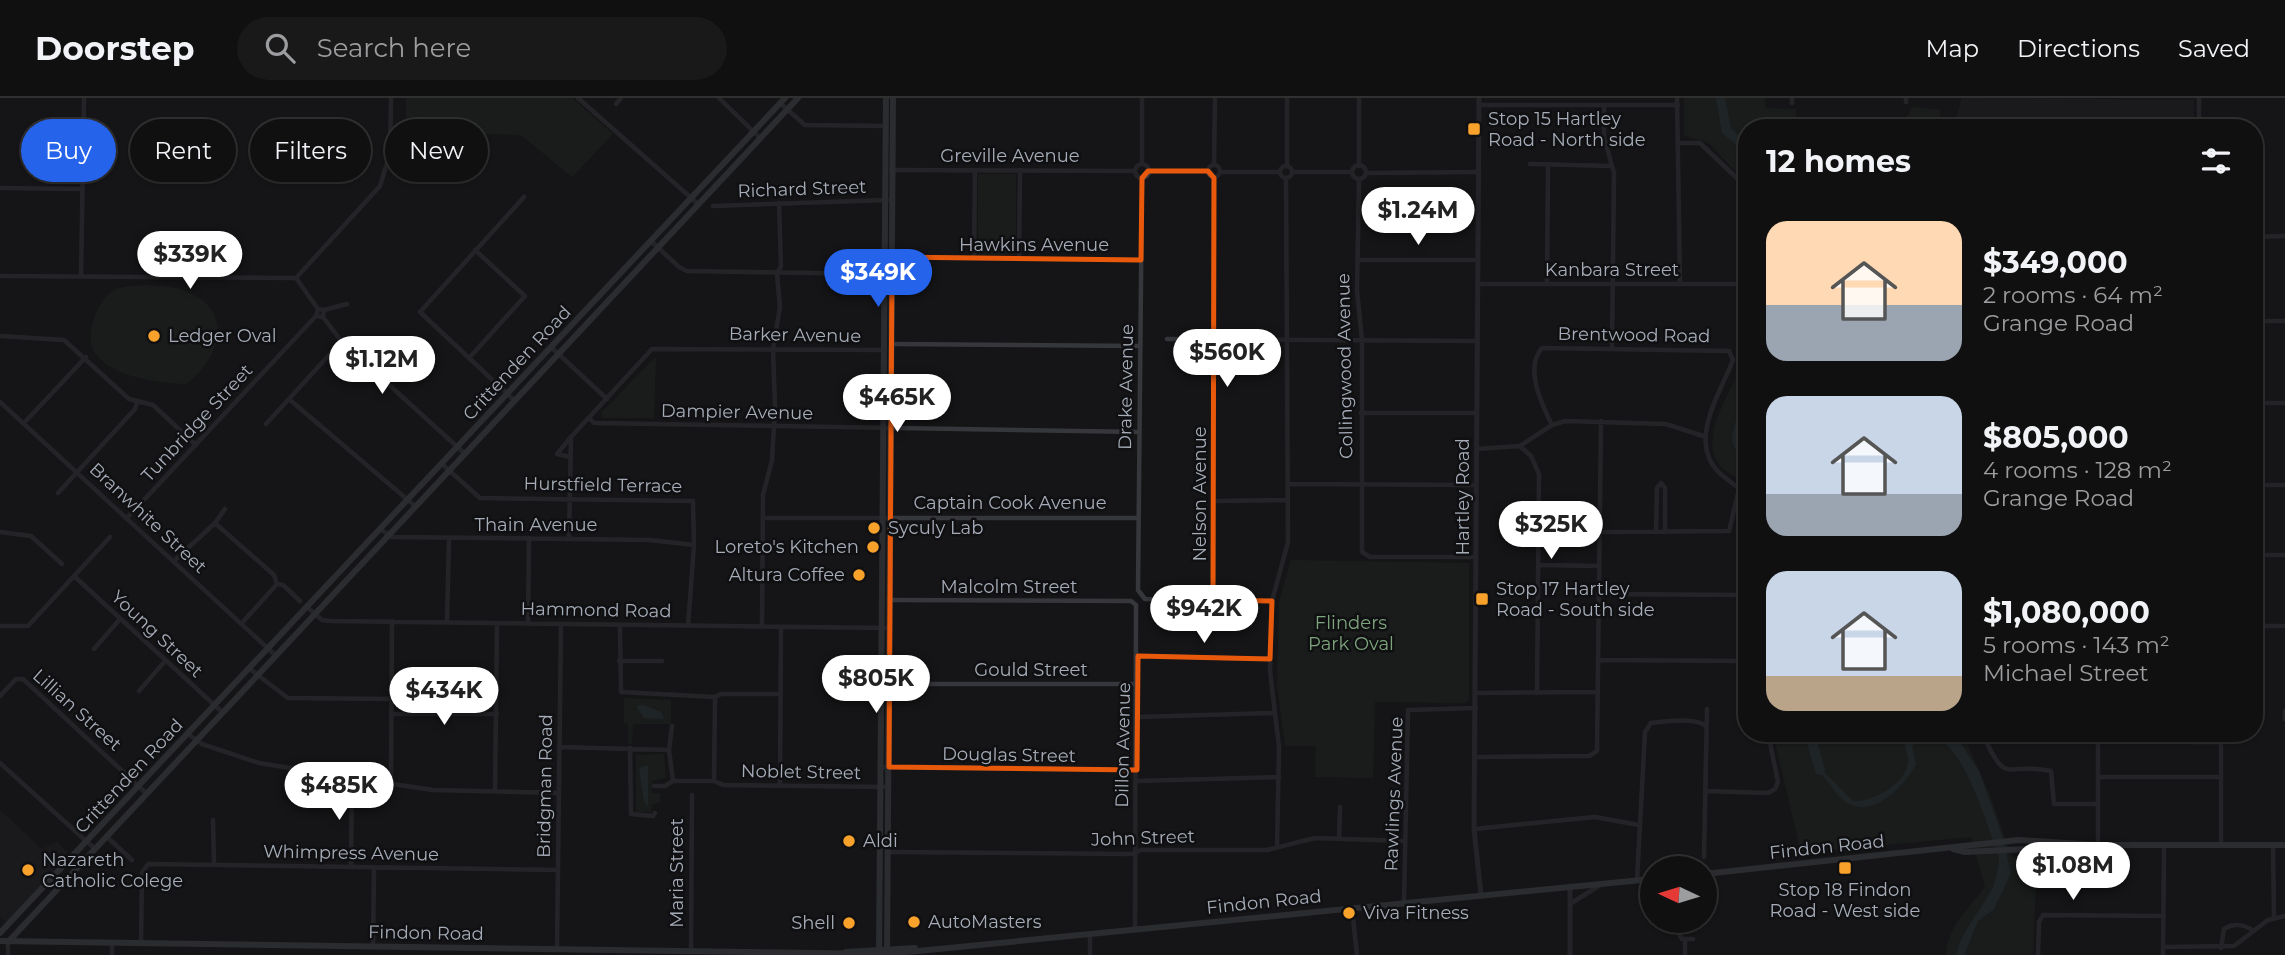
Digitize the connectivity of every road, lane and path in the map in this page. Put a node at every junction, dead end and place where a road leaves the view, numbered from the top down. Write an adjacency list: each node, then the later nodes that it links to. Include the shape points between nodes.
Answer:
1 (85, 98): 53 (street)
2 (391, 98): 75 (street, via 390,153 380,186)
3 (578, 98): 55 (street)
4 (621, 98): 18 (street)
5 (719, 98): 25 (street)
6 (798, 98): 22 (main road, Crittenden Road)
7 (886, 98): 24 (main road)
8 (893, 98): 24 (main road)
9 (1142, 98): 28 (street)
10 (1214, 98): 30 (street)
11 (1287, 98): 31 (street)
12 (1359, 98): 32 (street)
13 (1586, 98): 19 (street)
14 (1678, 98): 21 (street)
15 (2199, 98): 23 (street)
16 (782, 100): 22 (street); 25 (main road, Crittenden Road)
17 (1479, 102): 19 (street); 45 (street, Hartley Road)
18 (616, 104)
19 (1586, 105): 20 (street)
20 (1604, 105): 21 (street); 34 (street, via 1604,137)
21 (1678, 105): 27 (street)
22 (787, 110): 24 (street, via 806,125); 26 (main road, Crittenden Road)
23 (2199, 119)
24 (890, 126): 35 (main road)
25 (753, 131): 26 (street); 55 (main road, Crittenden Road)
26 (760, 138): 58 (main road, Crittenden Road)
27 (1678, 143): 51 (street, via 1700,143); 79 (street)
28 (1142, 164): 38 (street); 39 (street)
29 (1530, 164): 33 (street)
30 (1214, 165): 40 (street); 41 (street)
31 (1287, 166): 42 (street); 43 (street)
32 (1359, 166): 44 (street); 46 (street)
33 (1548, 166): 34 (street); 76 (street)
34 (1612, 166): 78 (street)
35 (889, 170): 36 (street, Greville Avenue); 56 (main road)
36 (975, 170): 37 (street, Greville Avenue); 66 (street)
37 (1020, 170): 38 (street, Greville Avenue); 67 (street)
38 (1135, 171): 48 (street)
39 (1148, 171): 40 (street); 48 (street)
40 (1208, 171): 47 (street)
41 (1220, 172): 42 (street); 47 (street)
42 (1280, 172): 49 (street)
43 (1293, 172): 44 (street); 49 (street)
44 (1352, 172): 50 (street)
45 (1479, 172): 46 (street); 70 (street, Hartley Road)
46 (1366, 173): 50 (street)
47 (1214, 177): 90 (street, Nelson Avenue)
48 (1142, 178): 68 (street, Drake Avenue)
49 (1286, 178): 91 (street)
50 (1359, 179): 69 (street, Collingwood Avenue)
51 (1738, 179)
52 (0, 188): 53 (street)
53 (82, 190): 73 (street)
54 (524, 197): 64 (street)
55 (691, 197): 58 (street); 62 (main road, Crittenden Road)
56 (889, 200): 57 (street, Richard Street); 65 (main road)
57 (779, 203): 59 (street, Richard Street); 71 (street, via 781,266)
58 (699, 204): 63 (main road, Crittenden Road)
59 (713, 206)
60 (2285, 236): 61 (street)
61 (2263, 237)
62 (651, 240): 63 (street); 97 (main road, Crittenden Road)
63 (658, 247): 71 (street, via 687,271); 101 (main road, Crittenden Road)
64 (475, 250): 103 (street, via 525,296); 103 (street, via 420,312)
65 (889, 257): 66 (street, Hawkins Avenue); 72 (main road)
66 (974, 258): 67 (street, Hawkins Avenue)
67 (1019, 258): 68 (street, Hawkins Avenue)
68 (1141, 260): 96 (street, Drake Avenue)
69 (1359, 260): 70 (street); 92 (street, Collingwood Avenue)
70 (1478, 260): 77 (street, Hartley Road)
71 (777, 274): 72 (street); 98 (street, via 780,307)
72 (888, 274): 95 (main road); 100 (main road)
73 (82, 277): 74 (street); 75 (street)
74 (0, 278)
75 (296, 278): 82 (street)
76 (1547, 283): 77 (street, Kanbara Street); 78 (street, Kanbara Street)
77 (1478, 284): 93 (street, Hartley Road)
78 (1613, 284): 79 (street, Kanbara Street); 99 (street)
79 (1680, 284): 80 (street, Kanbara Street)
80 (1738, 284)
81 (347, 304): 83 (street)
82 (318, 309): 83 (street); 84 (street)
83 (324, 310): 85 (street)
84 (316, 316): 85 (street); 124 (street, Tunbridge Street)
85 (323, 317): 94 (street)
86 (2263, 321): 87 (street)
87 (2285, 321)
88 (0, 336): 102 (street, via 60,338)
89 (1167, 339): 90 (street)
90 (1215, 340): 91 (street); 144 (street, Nelson Avenue)
91 (1289, 340): 92 (street); 133 (street)
92 (1362, 340): 93 (street); 112 (street, Collingwood Avenue)
93 (1478, 341): 113 (street, Hartley Road)
94 (342, 342): 106 (street); 126 (street)
95 (892, 344): 96 (street); 100 (street, Barker Avenue); 120 (main road)
96 (1140, 345): 121 (street, Drake Avenue)
97 (551, 347): 101 (street); 104 (main road, Crittenden Road)
98 (773, 349): 100 (street, Barker Avenue); 105 (street, Barker Avenue, via 655,348); 119 (street)
99 (1612, 349): 118 (street, Brentwood Road, via 1545,348 1538,354 1537,394); 122 (street, Brentwood Road, via 1732,353 1734,360)
100 (884, 350): 120 (main road)
101 (558, 353): 105 (street); 107 (main road, Crittenden Road)
102 (86, 357): 109 (street); 116 (street)
103 (470, 357): 104 (street)
104 (508, 393): 107 (street); 126 (main road, Crittenden Road)
105 (607, 399): 114 (street, Barker Avenue)
106 (290, 400): 117 (street); 142 (street)
107 (515, 401): 128 (main road, Crittenden Road)
108 (0, 402): 116 (street, Branwhite Street)
109 (137, 403): 124 (street, via 153,405); 132 (street)
110 (2263, 403): 111 (street)
111 (2285, 403)
112 (1361, 413): 113 (street); 134 (street, Collingwood Avenue)
113 (1477, 413): 127 (street, Hartley Road)
114 (589, 418): 119 (street, Dampier Avenue, via 594,423); 123 (street, Barker Avenue)
115 (1601, 421): 118 (street); 122 (street, via 1666,424); 154 (street)
116 (24, 422): 132 (street, Branwhite Street)
117 (266, 424)
118 (1552, 425): 125 (street)
119 (773, 427): 120 (street, Dampier Avenue); 150 (street)
120 (887, 429): 121 (street, Dampier Avenue); 147 (main road)
121 (1139, 432): 148 (street, Drake Avenue)
122 (1703, 436): 138 (street, via 1707,456)
123 (571, 437): 129 (street); 129 (street, via 557,454)
124 (196, 445): 149 (street, Tunbridge Street)
125 (1520, 446): 127 (street); 168 (street, via 1539,474)
126 (457, 447): 128 (street); 130 (main road, Crittenden Road)
127 (1477, 449): 135 (street, Hartley Road)
128 (464, 453): 131 (main road, Crittenden Road)
129 (570, 457): 141 (street)
130 (442, 464): 131 (street, Hurstfield Terrace); 142 (main road, Crittenden Road)
131 (449, 470): 141 (street, Hurstfield Terrace, via 477,497); 145 (main road, Crittenden Road)
132 (77, 471): 139 (street); 149 (street, Branwhite Street)
133 (1288, 484): 134 (street); 143 (street)
134 (1360, 485): 135 (street); 165 (street, Collingwood Avenue, via 1362,552 1370,556)
135 (1476, 485): 165 (street, Hartley Road)
136 (2263, 485): 137 (street)
137 (2285, 485)
138 (1738, 488)
139 (58, 493)
140 (1738, 493): 156 (street, via 1729,531)
141 (570, 498): 161 (street); 162 (street, Hurstfield Terrace, via 690,499 695,504)
142 (409, 499): 145 (street); 152 (main road, Crittenden Road)
143 (1288, 500): 144 (street); 177 (street, via 1288,542)
144 (1214, 501): 175 (street, Nelson Avenue)
145 (415, 506): 157 (main road, Crittenden Road)
146 (225, 509): 151 (street)
147 (886, 517): 148 (street, Captain Cook Avenue); 150 (street, Captain Cook Avenue); 174 (main road)
148 (1138, 517): 175 (street, Drake Avenue, via 1140,595)
149 (127, 518): 166 (street, Branwhite Street)
150 (763, 518): 191 (street)
151 (215, 523): 166 (street); 171 (street, via 274,575)
152 (380, 529): 157 (street); 179 (main road, Crittenden Road)
153 (0, 532): 167 (street, via 31,536)
154 (1600, 532): 155 (street); 169 (street)
155 (1656, 532): 156 (street); 156 (street, via 1661,483 1665,488)
156 (1665, 532)
157 (386, 535): 159 (street, Thain Avenue); 180 (main road, Crittenden Road)
158 (110, 537): 170 (street)
159 (449, 538): 160 (street, Thain Avenue); 183 (street)
160 (528, 538): 161 (street, Thain Avenue); 185 (street)
161 (569, 538): 162 (street, Thain Avenue)
162 (694, 545): 190 (street, Hurstfield Terrace)
163 (2263, 555): 164 (street)
164 (2285, 555)
165 (1477, 557): 212 (street, Hartley Road)
166 (174, 561): 186 (street, Branwhite Street)
167 (62, 564)
168 (1539, 565): 169 (street); 213 (street)
169 (1599, 566): 172 (street)
170 (74, 576): 181 (street, Young Street); 189 (street, via 28,626)
171 (277, 584): 176 (street); 186 (street)
172 (1598, 594): 173 (street); 201 (street)
173 (1738, 595)
174 (886, 600): 178 (street, Malcolm Street, via 1130,601); 195 (main road)
175 (1213, 600): 177 (street)
176 (300, 601)
177 (1272, 601): 200 (street)
178 (1136, 605): 199 (street, Dillon Avenue)
179 (307, 607): 180 (street); 197 (main road, Crittenden Road)
180 (314, 614): 182 (street, Hammond Road, via 331,621); 198 (main road, Crittenden Road)
181 (120, 619): 196 (street); 205 (street, Young Street)
182 (392, 621): 183 (street, Hammond Road); 217 (street)
183 (447, 622): 184 (street, Hammond Road)
184 (498, 623): 185 (street, Hammond Road); 225 (street)
185 (528, 623): 187 (street, Hammond Road)
186 (242, 624): 197 (street, Branwhite Street)
187 (561, 624): 188 (street, Hammond Road); 236 (street, Bridgman Road)
188 (620, 625): 190 (street, Hammond Road); 202 (street)
189 (0, 626)
190 (688, 626): 191 (street, Hammond Road)
191 (762, 626): 194 (street, Hammond Road)
192 (2263, 626): 193 (street)
193 (2285, 626)
194 (781, 627): 195 (street, Hammond Road); 214 (street)
195 (886, 628): 208 (main road)
196 (94, 649)
197 (268, 649): 198 (street, Branwhite Street); 206 (main road, Crittenden Road)
198 (275, 656): 207 (main road, Crittenden Road)
199 (1138, 656): 200 (street); 209 (street, Dillon Avenue)
200 (1270, 659): 223 (street)
201 (1598, 660): 204 (street); 211 (street)
202 (619, 661): 203 (street); 216 (street, via 619,688 625,694)
203 (662, 661)
204 (1738, 661)
205 (165, 662): 210 (street); 218 (street, Young Street)
206 (250, 669): 207 (street); 218 (main road, Crittenden Road)
207 (257, 676): 217 (street, via 288,698); 222 (main road, Crittenden Road)
208 (886, 684): 209 (street, Gould Street); 241 (main road)
209 (1138, 684): 226 (street, Dillon Avenue)
210 (139, 691)
211 (1598, 692): 213 (street); 239 (street, via 1594,755)
212 (1476, 693): 213 (street); 219 (street, Hartley Road)
213 (1537, 693)
214 (780, 694): 216 (street); 253 (street)
215 (0, 696): 251 (street, Lillian Street, via 19,677)
216 (715, 697): 247 (street)
217 (391, 699): 224 (street)
218 (215, 705): 222 (street, Young Street); 230 (main road, Crittenden Road)
219 (1476, 708): 239 (street, Hartley Road); 269 (street, Rawlings Avenue, via 1408,710)
220 (1707, 709): 229 (street)
221 (2285, 711): 227 (street)
222 (222, 712): 231 (main road, Crittenden Road)
223 (1273, 713): 226 (street); 243 (street)
224 (391, 714): 225 (street); 250 (street)
225 (497, 714): 256 (street)
226 (1138, 717): 242 (street, Dillon Avenue)
227 (2285, 719)
228 (672, 726): 238 (street)
229 (1706, 726): 255 (street); 264 (street, via 1702,722 1657,722 1647,727)
230 (188, 734): 231 (street); 251 (main road, Crittenden Road)
231 (196, 742): 246 (street, via 258,763); 257 (main road, Crittenden Road)
232 (1771, 742): 255 (street, via 1778,782 1775,789 1768,793)
233 (1986, 742): 260 (street, via 1998,766 2006,770 2051,771 2054,804)
234 (2098, 742): 244 (street)
235 (2221, 745): 245 (street)
236 (559, 747): 237 (street); 258 (street, Bridgman Road)
237 (630, 748): 238 (street); 262 (street, via 631,814)
238 (669, 750): 248 (street)
239 (1475, 757): 265 (street, Hartley Road)
240 (0, 763): 268 (street)
241 (885, 767): 242 (street, Douglas Street); 254 (main road)
242 (1137, 770): 249 (street, Dillon Avenue)
243 (1279, 777): 249 (street); 276 (street)
244 (2098, 777): 245 (street); 260 (street)
245 (2221, 777): 272 (street)
246 (352, 778): 250 (street); 284 (street)
247 (714, 780): 248 (street, Noblet Street); 253 (street, Noblet Street, via 723,785)
248 (673, 781): 252 (street, Noblet Street)
249 (1137, 781): 280 (street, Dillon Avenue)
250 (391, 783): 256 (street)
251 (139, 785): 257 (street, Lillian Street); 268 (main road, Crittenden Road)
252 (654, 786)
253 (780, 786): 254 (street, Noblet Street)
254 (885, 787): 278 (main road); 279 (main road)
255 (1705, 791): 281 (street)
256 (495, 792): 258 (street)
257 (146, 793): 266 (main road, Crittenden Road)
258 (559, 793): 286 (street, Bridgman Road)
259 (692, 795): 318 (street, Maria Street)
260 (2098, 804): 270 (street)
261 (1340, 807): 267 (street)
262 (655, 813)
263 (213, 820): 283 (street)
264 (1639, 825): 265 (street, via 1595,817); 288 (street)
265 (1474, 829): 292 (street, Hartley Road)
266 (106, 835): 277 (main road, Crittenden Road); 282 (street)
267 (1339, 839): 269 (street, John Street); 276 (street, John Street, via 1315,838)
268 (86, 841): 277 (street); 299 (main road, Crittenden Road)
269 (1405, 841): 293 (street, Rawlings Avenue)
270 (2098, 845): 271 (main road); 275 (main road, Findon Road); 275 (main road, Findon Road, via 2018,840)
271 (2164, 845): 272 (main road); 296 (street)
272 (2221, 845): 273 (main road)
273 (2273, 845): 274 (main road); 298 (street)
274 (2285, 845)
275 (1978, 847): 287 (main road, Findon Road)
276 (1277, 848): 280 (street, John Street)
277 (95, 849): 300 (main road, Crittenden Road)
278 (880, 852): 279 (street, John Street); 303 (main road)
279 (888, 852): 280 (street, John Street); 303 (main road)
280 (1136, 852): 301 (street, Dillon Avenue)
281 (1704, 856)
282 (132, 860)
283 (214, 865): 284 (street, Whimpress Avenue); 313 (street, Whimpress Avenue, via 144,867)
284 (351, 867): 285 (street, Whimpress Avenue)
285 (374, 867): 286 (street, Whimpress Avenue); 314 (street)
286 (558, 870): 316 (street, Bridgman Road)
287 (1717, 873)
288 (1637, 880): 289 (main road, Findon Road); 290 (main road, Findon Road)
289 (1640, 880)
290 (1603, 883): 291 (main road, Findon Road); 294 (street)
291 (1570, 886): 292 (main road, Findon Road); 294 (street)
292 (1481, 895): 293 (main road, Findon Road)
293 (1404, 903): 295 (main road, Findon Road)
294 (1570, 904): 330 (street)
295 (1352, 908): 301 (main road, Findon Road); 329 (street)
296 (2164, 916): 315 (street); 332 (street, via 2043,915)
297 (2285, 916): 298 (street)
298 (2274, 918): 302 (street)
299 (11, 923): 304 (main road, Crittenden Road); 310 (main road)
300 (24, 926): 310 (main road, Crittenden Road); 311 (main road, via 23,935)
301 (1135, 928): 305 (main road, Findon Road)
302 (2253, 931): 317 (street, via 2240,944); 317 (street, via 2229,926 2222,934)
303 (883, 932): 322 (main road); 323 (main road); 324 (main road)
304 (0, 933)
305 (1090, 933): 323 (main road, Findon Road); 328 (street)
306 (1676, 933): 307 (street)
307 (1685, 939): 308 (street); 331 (street)
308 (1693, 939)
309 (0, 942): 310 (main road, Findon Road)
310 (8, 942): 311 (main road, Findon Road); 326 (street)
311 (32, 942): 312 (main road, Findon Road)
312 (113, 943): 313 (main road, Findon Road); 327 (street)
313 (141, 944): 314 (main road, Findon Road, via 311,949)
314 (373, 946): 319 (main road, Findon Road)
315 (2163, 947): 317 (street); 333 (street)
316 (558, 948): 320 (main road, Findon Road); 321 (main road, Findon Road)
317 (2221, 948)
318 (691, 950): 321 (main road, Findon Road); 325 (main road, Findon Road)
319 (423, 951): 320 (main road, Findon Road)
320 (501, 951)
321 (671, 952)
322 (883, 952): 323 (main road, Findon Road); 324 (main road, Findon Road)
323 (902, 952)
324 (857, 953): 325 (main road, Findon Road)
325 (765, 954)
326 (8, 955)
327 (112, 955)
328 (1090, 955)
329 (1357, 955)
330 (1570, 955)
331 (1685, 955)
332 (2038, 955)
333 (2162, 955)

